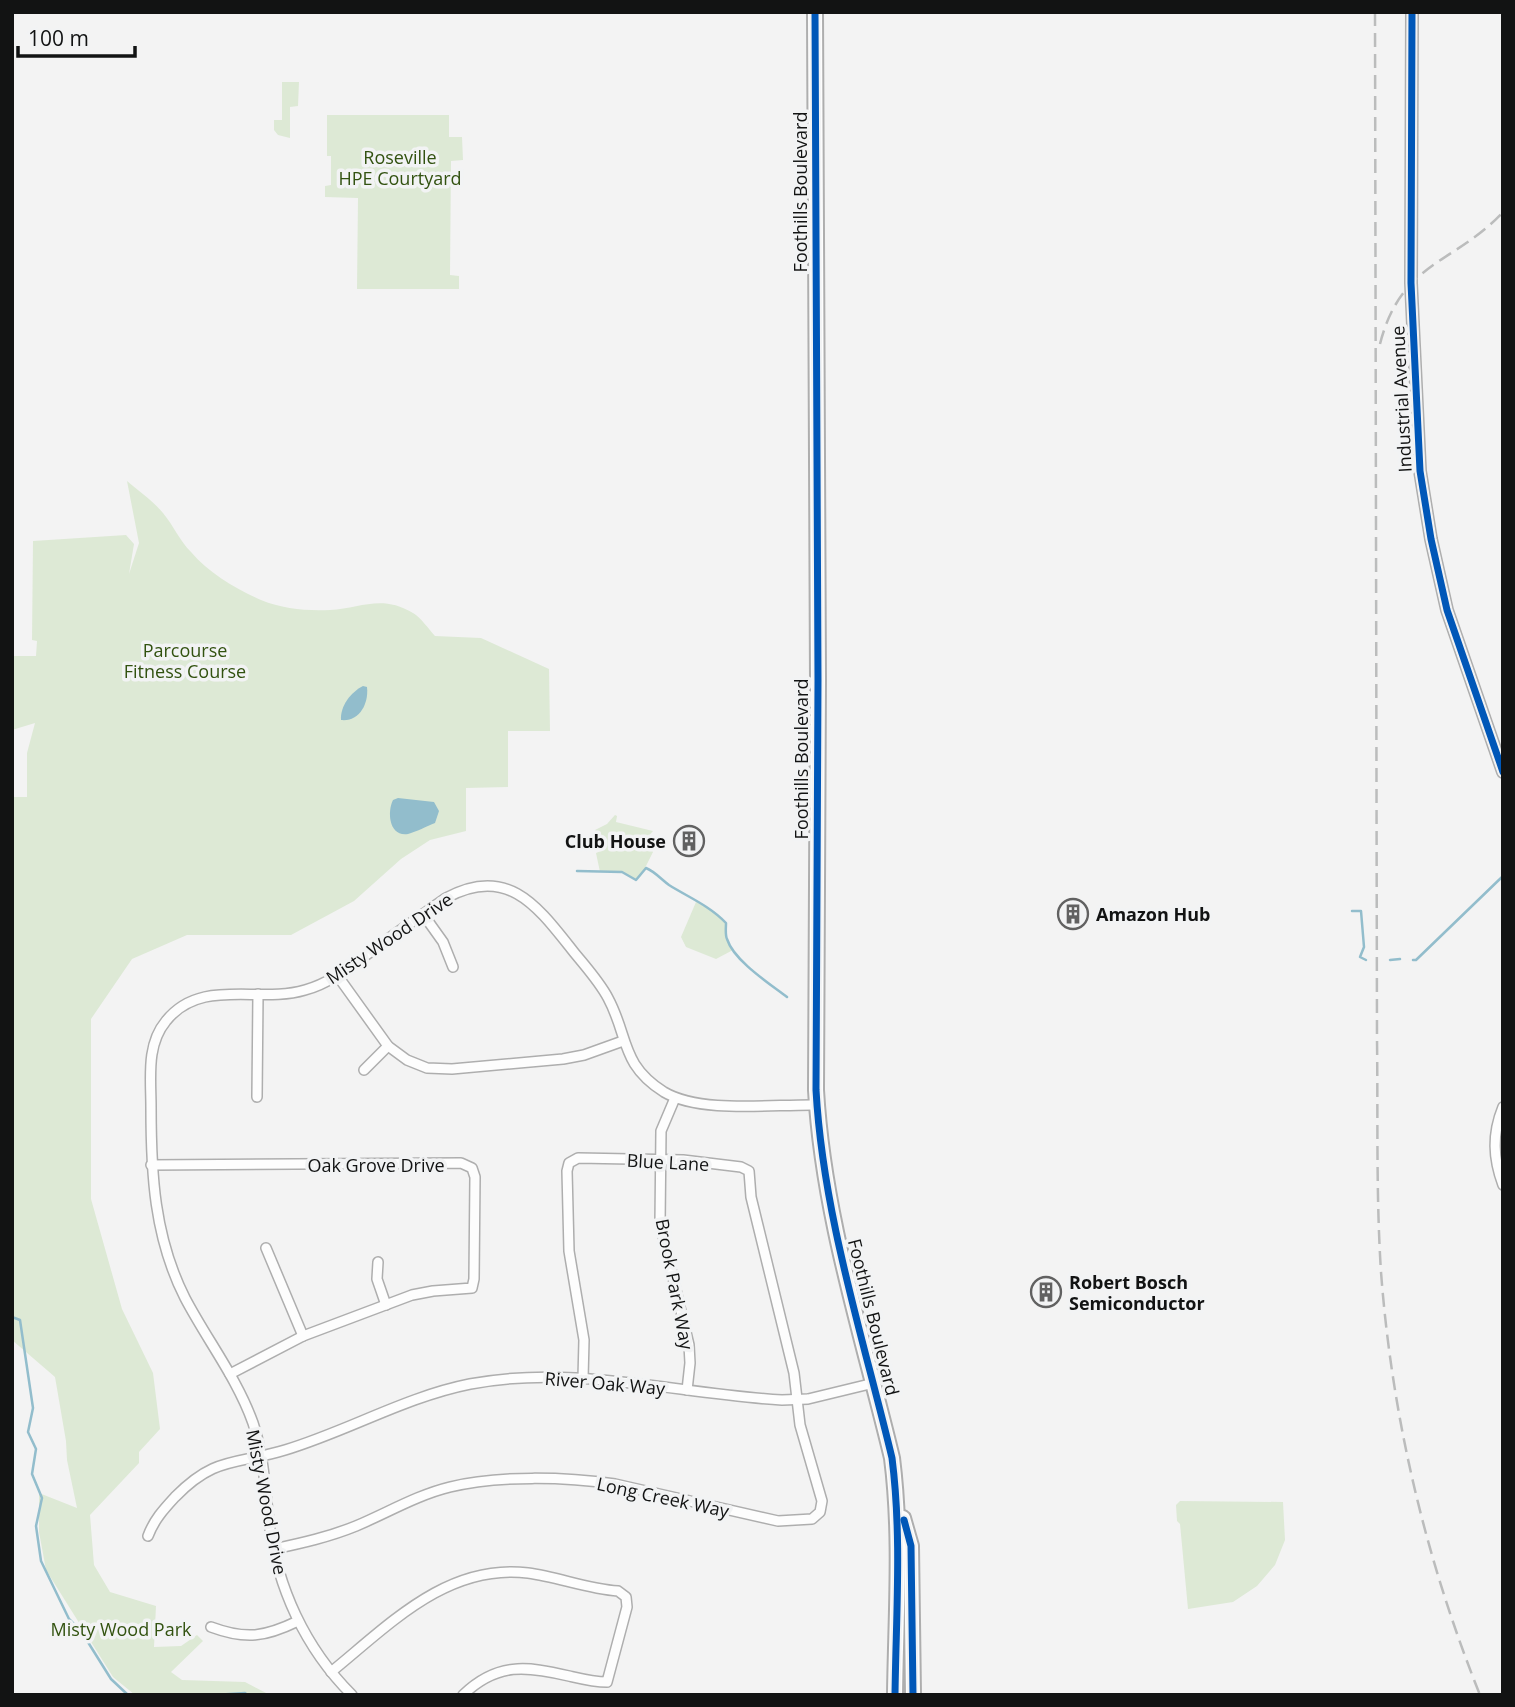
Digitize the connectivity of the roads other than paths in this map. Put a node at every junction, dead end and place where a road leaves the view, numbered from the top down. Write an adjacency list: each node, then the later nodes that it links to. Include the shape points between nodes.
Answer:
1 (814, 12): 13 (main road, Foothills Boulevard)
2 (1412, 12): 3 (street, Industrial Avenue, via 1411,283 1420,471 1447,610)
3 (1503, 772)
4 (423, 914): 5 (street, via 443,942); 6 (street, Misty Wood Drive); 8 (street, Misty Wood Drive, via 455,893 472,888 500,888 525,898 546,916 606,995)
5 (453, 967)
6 (337, 975): 7 (street, Misty Wood Drive, via 303,991); 9 (street)
7 (258, 994): 11 (street); 16 (street, Misty Wood Drive, via 195,999 163,1024 151,1054)
8 (623, 1041): 9 (street, via 574,1057 439,1069 418,1065); 12 (street, Misty Wood Drive, via 644,1076)
9 (388, 1046): 10 (street)
10 (364, 1070)
11 (257, 1097)
12 (675, 1098): 13 (street, Misty Wood Drive, via 701,1105); 15 (street, Brook Park Way, via 661,1130)
13 (817, 1105): 24 (main road, Foothills Boulevard, via 828,1191)
14 (1503, 1107): 17 (street, via 1494,1139)
15 (660, 1160): 23 (street, Blue Lane, via 578,1158 569,1163 569,1251 584,1340); 25 (street, Brook Park Way, via 661,1231 689,1345); 26 (street, Blue Lane, via 750,1171 751,1197)
16 (151, 1165): 20 (street, Oak Grove Drive, via 461,1163 472,1168 472,1288 433,1291); 22 (street, Misty Wood Drive, via 156,1212 174,1274)
17 (1503, 1185)
18 (266, 1248): 21 (street)
19 (378, 1262): 20 (street, via 377,1279)
20 (386, 1305): 21 (street, Oak Grove Drive)
21 (303, 1336): 22 (street, Oak Grove Drive)
22 (230, 1374): 27 (street, Misty Wood Drive)
23 (583, 1378): 25 (street, River Oak Way); 27 (street, River Oak Way, via 519,1378 447,1389)
24 (874, 1383): 26 (street, River Oak Way); 28 (main road, Foothills Boulevard)
25 (687, 1390): 26 (street, River Oak Way)
26 (798, 1400): 30 (street, Long Creek Way, via 821,1501 820,1512 812,1518 778,1521 594,1481 477,1481 422,1496 335,1534)
27 (262, 1455): 29 (street, River Oak Way, via 216,1466 197,1477 159,1514); 30 (street, Misty Wood Drive)
28 (897, 1496): 36 (main road, Foothills Boulevard); 37 (main road, Foothills Boulevard, via 911,1546)
29 (148, 1536)
30 (274, 1549): 31 (street, Misty Wood Drive)
31 (298, 1621): 32 (street, via 255,1636); 33 (street, Misty Wood Drive)
32 (211, 1627)
33 (331, 1672): 34 (street, Misty Wood Drive); 35 (street, via 413,1605 437,1590 481,1574 538,1574 618,1591 626,1597 607,1682 516,1668 485,1678)
34 (352, 1695)
35 (463, 1695)
36 (895, 1695)
37 (913, 1695)

